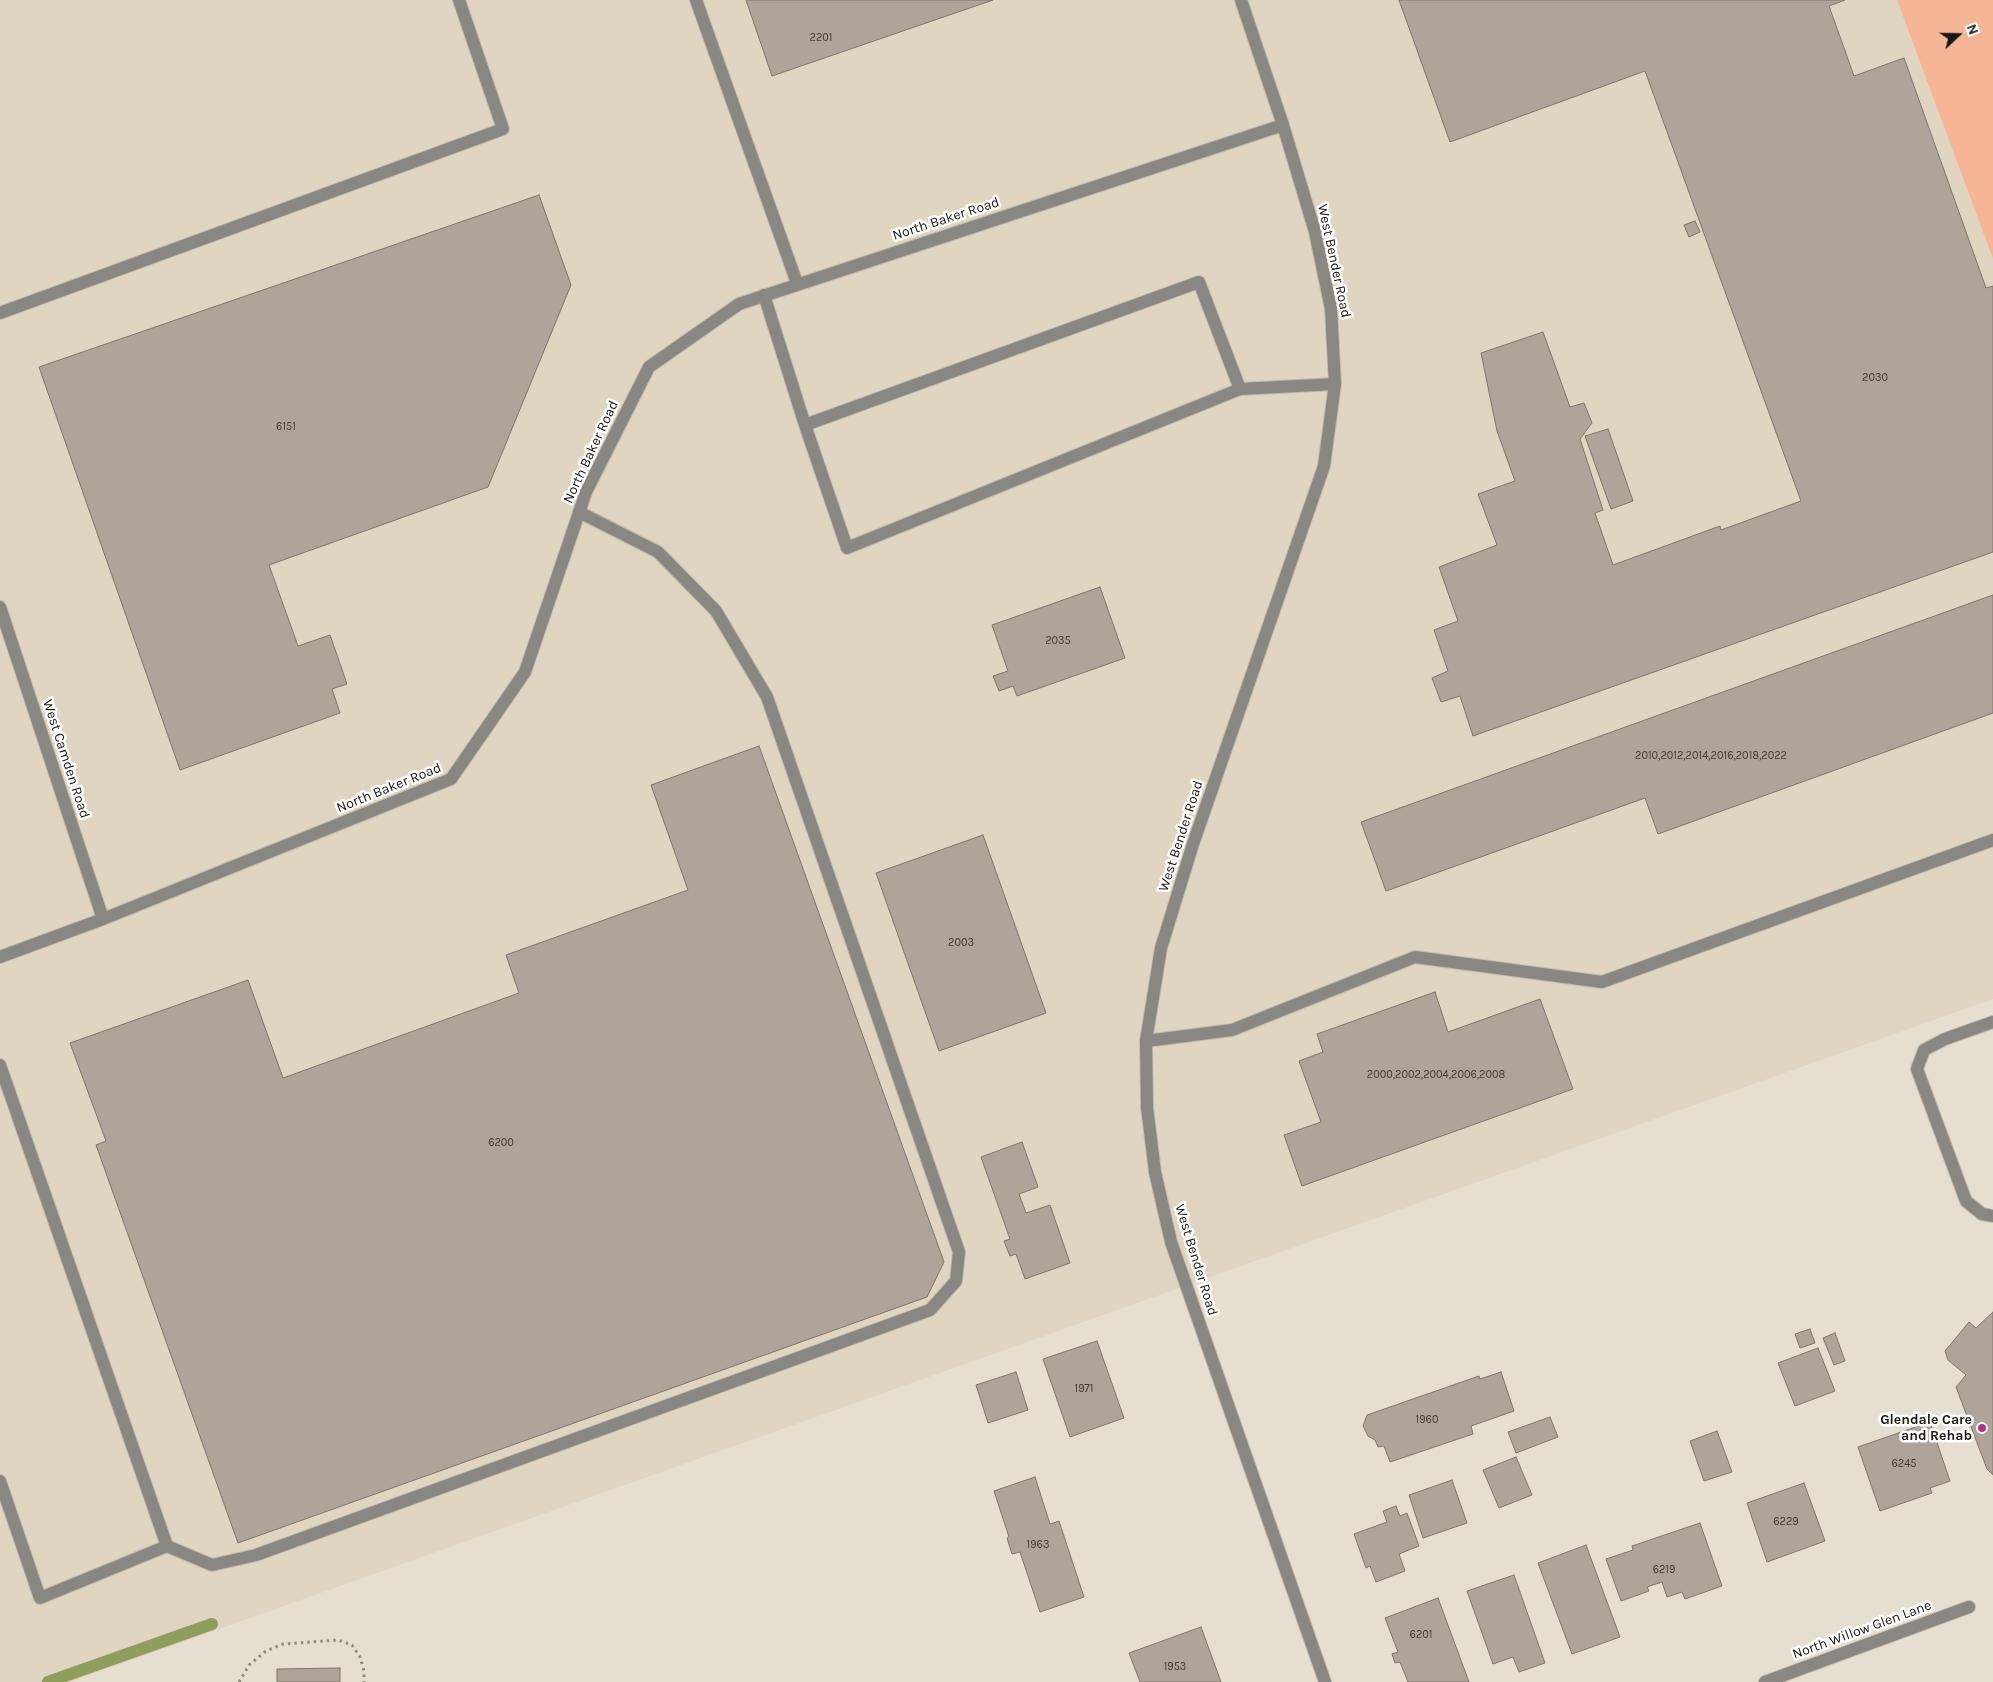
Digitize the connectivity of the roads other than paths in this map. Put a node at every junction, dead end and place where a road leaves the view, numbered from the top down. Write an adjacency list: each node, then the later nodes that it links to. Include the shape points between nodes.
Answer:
1 (459, 0): 7 (street, via 504,129)
2 (696, 0): 5 (street)
3 (1241, 0): 4 (street, West Bender Road)
4 (1283, 125): 5 (street, North Baker Road); 8 (street, West Bender Road, via 1315,232 1329,300)
5 (797, 283): 6 (street, North Baker Road)
6 (764, 295): 10 (street); 11 (street, North Baker Road, via 739,304 649,367)
7 (0, 313)
8 (1335, 384): 9 (street); 17 (street, West Bender Road, via 1324,466 1193,844 1161,948)
9 (1240, 389): 10 (street, via 1199,282); 10 (street, via 847,548)
10 (805, 424)
11 (579, 512): 14 (street, North Baker Road, via 525,672 452,779); 21 (street, via 658,552 716,611 767,697 959,1252 956,1281 930,1310 256,1555 212,1565)
12 (0, 607): 14 (street, West Camden Road)
13 (1993, 840): 17 (street, via 1602,982 1415,957 1232,1030)
14 (103, 919): 15 (street, North Baker Road)
15 (0, 957)
16 (1993, 1022): 19 (street, via 1924,1050 1917,1069 1966,1201 1982,1214)
17 (1146, 1041): 23 (street, West Bender Road, via 1150,1135 1171,1242)
18 (0, 1064): 21 (street)
19 (1993, 1216)
20 (0, 1481): 21 (street, via 40,1598)
21 (167, 1546)
22 (1969, 1607): 24 (street, North Willow Glen Lane)
23 (1325, 1682)
24 (1765, 1682)

